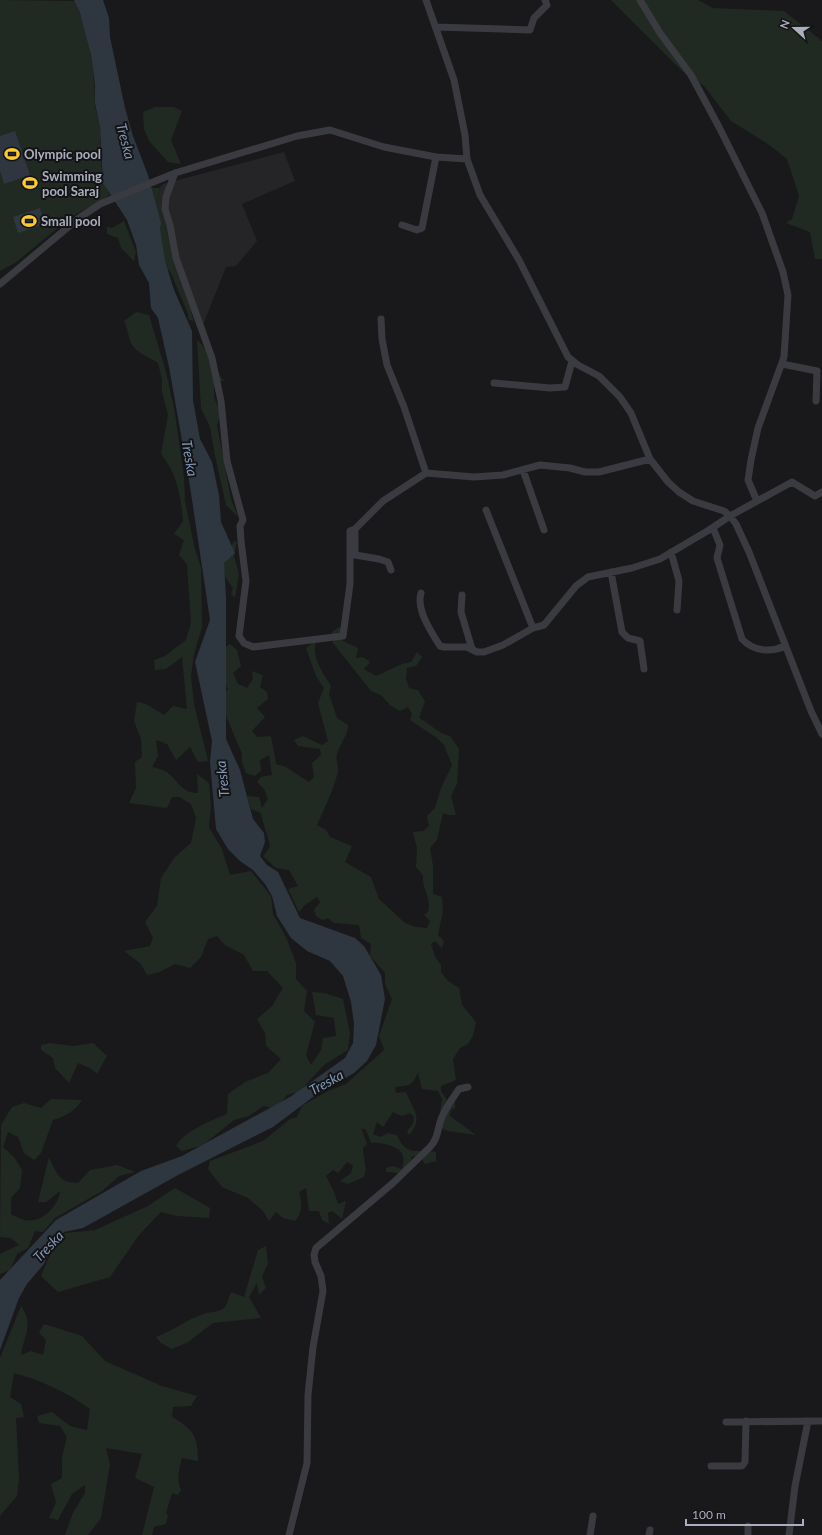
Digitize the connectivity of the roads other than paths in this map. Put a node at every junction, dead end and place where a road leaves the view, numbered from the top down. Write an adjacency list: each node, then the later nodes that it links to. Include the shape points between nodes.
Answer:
1 (426, 0): 4 (street)
2 (545, 0): 4 (street, via 547,5 534,18 530,30)
3 (640, 0): 12 (street, via 660,33 692,75 749,186 778,255 788,295)
4 (436, 28): 6 (street, via 454,80)
5 (436, 157): 6 (street); 7 (street, via 384,147 330,130 297,136); 8 (street, via 422,228 417,230)
6 (467, 159): 11 (street, via 487,209 519,260 565,352)
7 (175, 173): 9 (street, via 100,204 79,218); 23 (street, via 166,197 165,209 176,258 212,358 227,461 242,520 240,526 246,581 239,636 244,643 252,647 344,636 350,584 350,531)
8 (402, 225)
9 (0, 284)
10 (381, 319): 17 (street, via 387,365)
11 (572, 361): 13 (street, via 564,387); 15 (street, via 599,376 620,397 631,413)
12 (782, 364): 14 (street, via 817,371); 19 (street, via 758,428 751,460 748,480)
13 (494, 382)
14 (816, 401)
15 (650, 459): 16 (street, via 599,472 540,465); 21 (street, via 679,492 693,501 724,511)
16 (523, 470): 17 (street, via 504,475 474,477); 24 (street)
17 (426, 473): 23 (street, via 383,501)
18 (822, 492): 19 (street, via 815,496 792,482)
19 (757, 501): 21 (street)
20 (486, 510): 31 (street)
21 (730, 516): 22 (street); 32 (street, via 749,552)
22 (713, 528): 25 (street); 32 (street, via 720,545 717,558 742,639 748,646 757,649 769,650)
23 (355, 529): 26 (street, via 355,555 388,562)
24 (544, 530)
25 (671, 552): 27 (street, via 660,559); 30 (street, via 679,581)
26 (391, 570)
27 (611, 572): 31 (street, via 588,577 576,586 544,625); 34 (street, via 622,632 628,638 640,641)
28 (421, 593): 33 (street, via 418,600 421,609 440,646)
29 (462, 595): 33 (street, via 461,612)
30 (677, 610)
31 (534, 628): 33 (street, via 484,652)
32 (785, 646): 35 (street, via 810,711)
33 (472, 649)
34 (644, 669)
35 (822, 734)
36 (468, 1087): 44 (street, via 459,1089 446,1109 435,1141 430,1147 393,1183 316,1248 315,1262 321,1276 323,1291 309,1387 307,1463)
37 (746, 1421): 38 (street); 40 (street); 41 (street, via 745,1462 742,1466)
38 (808, 1421): 39 (street); 47 (street, via 795,1486)
39 (822, 1421)
40 (726, 1422)
41 (711, 1466)
42 (593, 1516): 45 (street)
43 (748, 1526): 46 (street)
44 (289, 1535)
45 (590, 1535)
46 (748, 1535)
47 (789, 1535)

